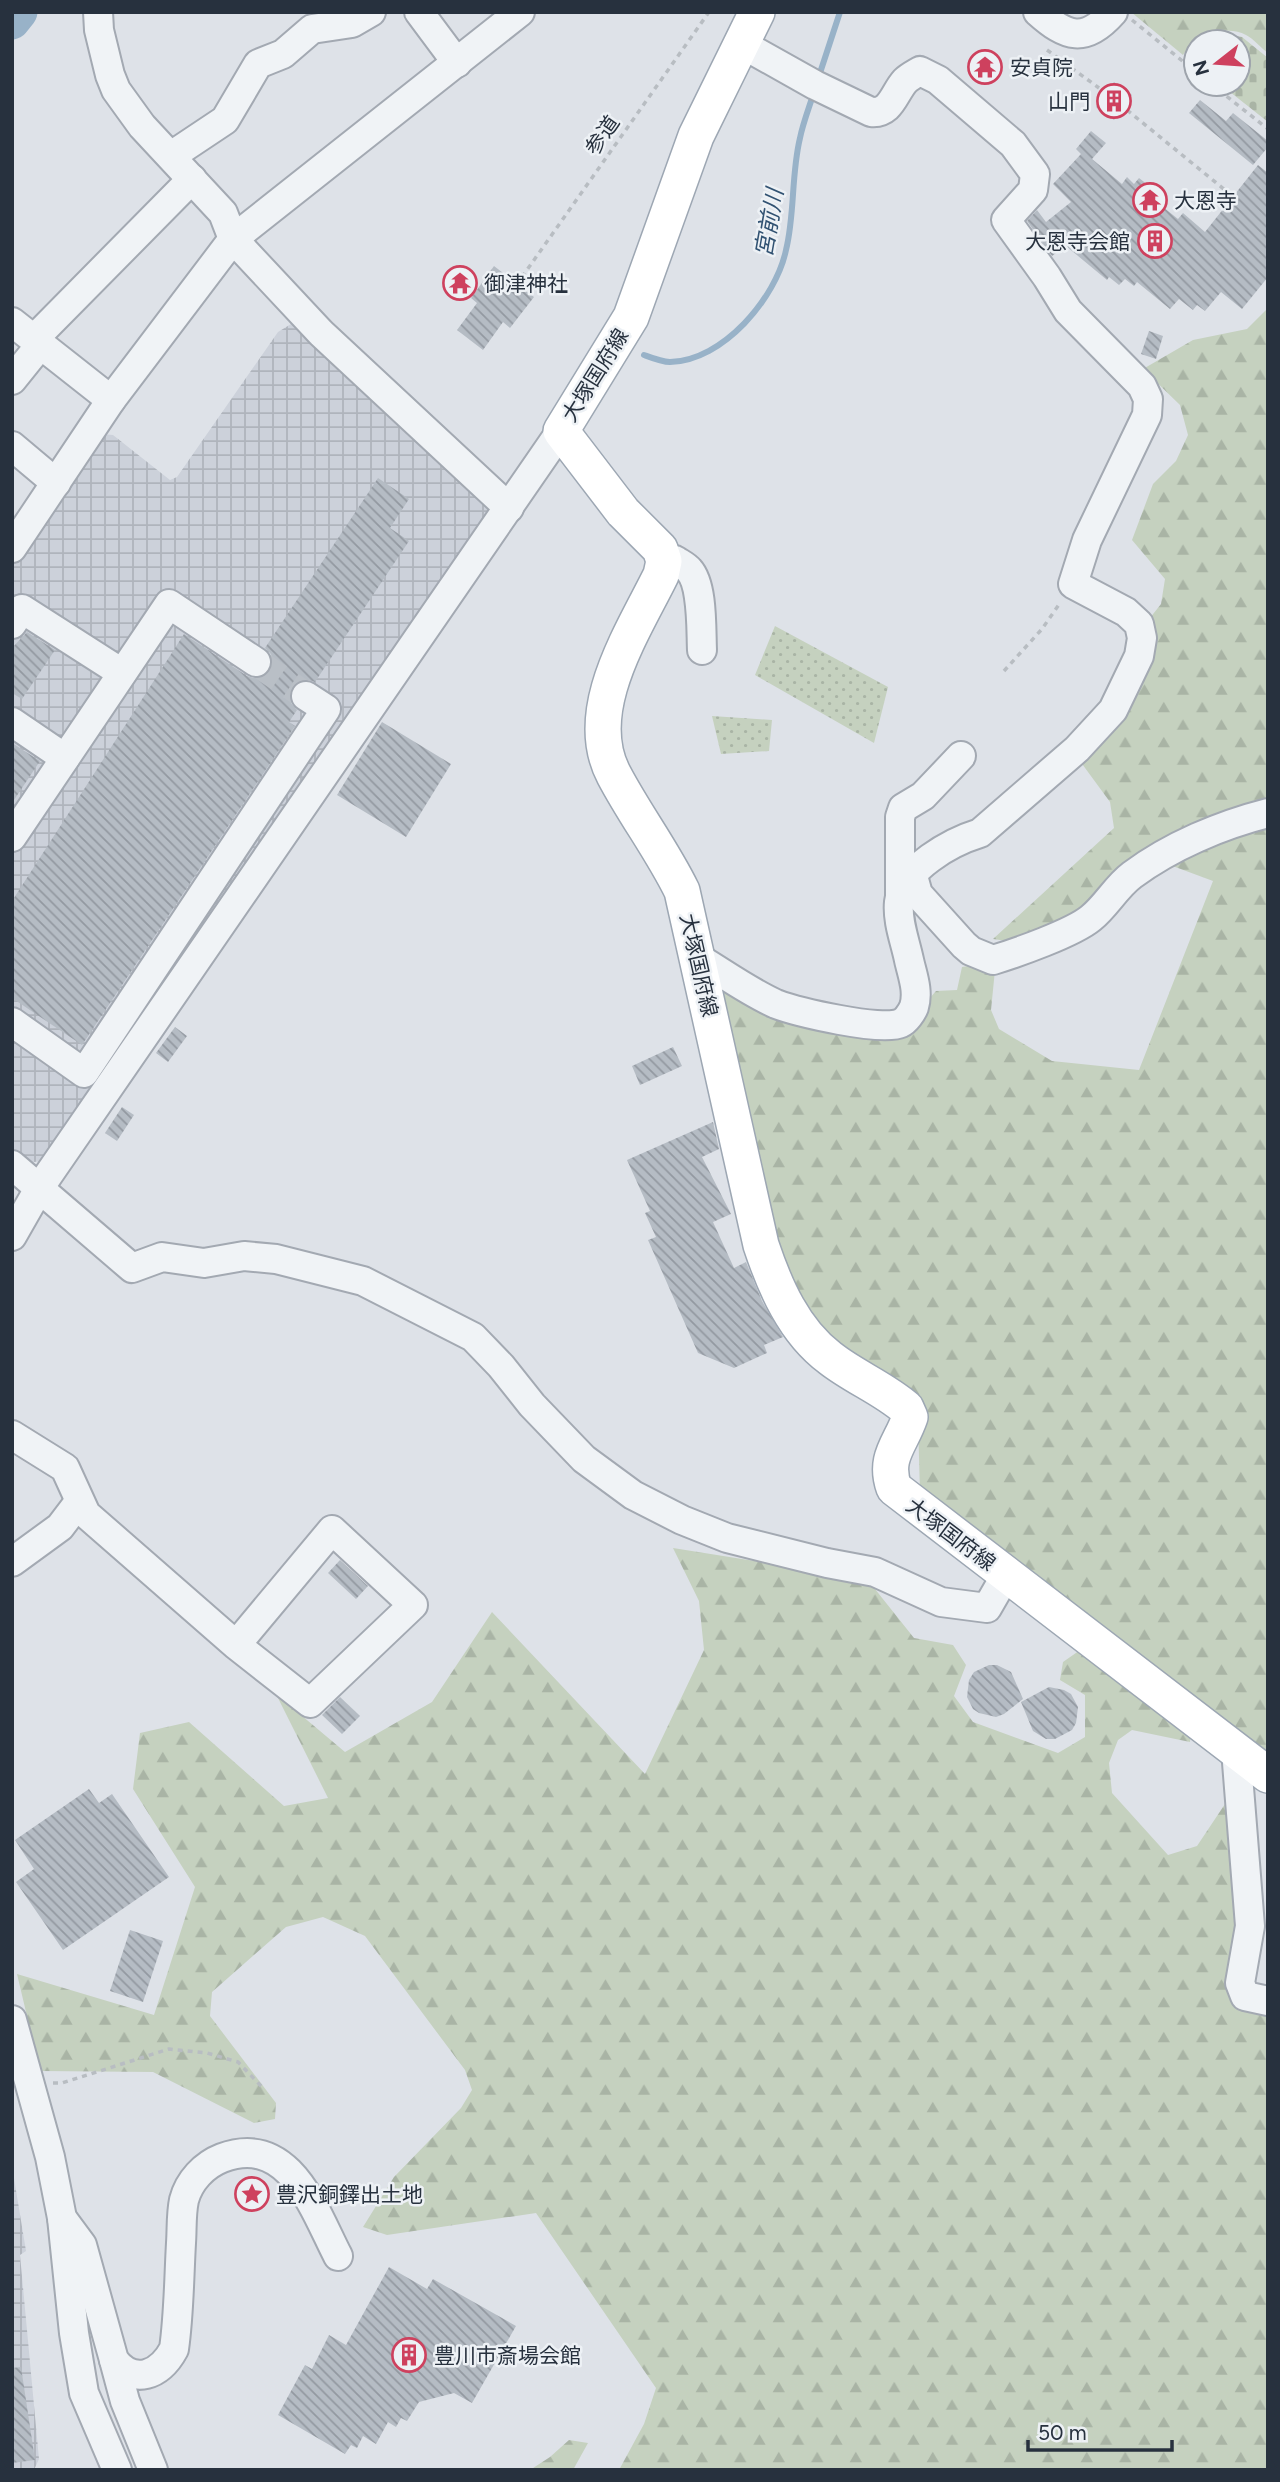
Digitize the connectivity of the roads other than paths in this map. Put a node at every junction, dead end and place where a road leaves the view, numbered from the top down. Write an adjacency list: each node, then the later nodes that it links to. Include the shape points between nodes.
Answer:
1 (98, 12): 10 (street, via 116,90)
2 (371, 12): 10 (street, via 352,23 312,29 283,54 258,64 225,120)
3 (419, 12): 9 (street)
4 (520, 12): 9 (street)
5 (757, 12): 8 (main road, 大塚国府線)
6 (1038, 12): 7 (street, via 1069,33 1099,28)
7 (1113, 12)
8 (742, 44): 16 (main road, 大塚国府線, via 696,136 631,317); 32 (street, via 872,112 887,108 906,79 920,71 938,80 1013,144 1035,174 1032,190 1006,220 1068,311 1142,386 1148,399 1147,415 1087,540 1073,584 1126,612 1139,624 1139,656 1113,710 1077,749 980,832 926,860)
9 (457, 63): 12 (street)
10 (171, 156): 11 (street)
11 (192, 179): 12 (street, via 223,213); 13 (street)
12 (233, 239): 15 (street); 19 (street, via 321,333)
13 (29, 335): 14 (street); 15 (street)
14 (12, 380)
15 (111, 400): 18 (street)
16 (561, 431): 19 (street); 21 (main road, 大塚国府線, via 623,513 660,549)
17 (12, 446): 18 (street)
18 (56, 483): 20 (street)
19 (509, 508): 36 (street)
20 (12, 548)
21 (664, 561): 23 (street, via 675,560 692,576 700,601); 33 (main road, 大塚国府線, via 613,674 603,730 613,773 682,891)
22 (12, 624): 25 (street, via 22,609)
23 (702, 649)
24 (256, 662): 25 (street, via 169,604)
25 (122, 673): 29 (street)
26 (306, 696): 34 (street, via 326,709 84,1073)
27 (12, 722): 29 (street)
28 (961, 755): 32 (street, via 923,796 903,808)
29 (65, 758): 31 (street)
30 (1268, 814): 32 (street, via 1192,840 1130,876 1090,919 993,960 971,951 918,894)
31 (12, 837)
32 (906, 888): 33 (street, via 900,919 916,989 914,1008 903,1022 869,1026 777,1004)
33 (698, 958): 41 (main road, 大塚国府線, via 771,1276 787,1308 829,1358 906,1408 910,1417 890,1462 894,1488)
34 (12, 1022)
35 (12, 1165): 36 (street)
36 (40, 1187): 37 (street); 41 (street, via 132,1268 162,1257 204,1262 244,1256 276,1259 363,1281 473,1338 584,1460 633,1496 682,1520 727,1538 876,1572 941,1602 987,1608)
37 (12, 1236)
38 (12, 1435): 39 (street, via 65,1468)
39 (79, 1502): 40 (street, via 60,1527); 42 (street, via 86,1514)
40 (20, 1547)
41 (1006, 1575): 43 (main road, 大塚国府線)
42 (236, 1645): 42 (street, via 310,1703 412,1605 332,1530)
43 (1236, 1751): 44 (main road, 大塚国府線); 45 (street, via 1250,1926 1240,1983 1245,1996)
44 (1268, 1775)
45 (1268, 2001)
46 (12, 2020): 47 (street)
47 (62, 2218): 49 (street, via 82,2245); 50 (street, via 84,2393)
48 (338, 2256): 49 (street, via 299,2180 287,2167 258,2155 228,2156 213,2162 200,2172 185,2197 174,2349 158,2369 145,2374 131,2375)
49 (114, 2360): 51 (street)
50 (117, 2470)
51 (153, 2470)

